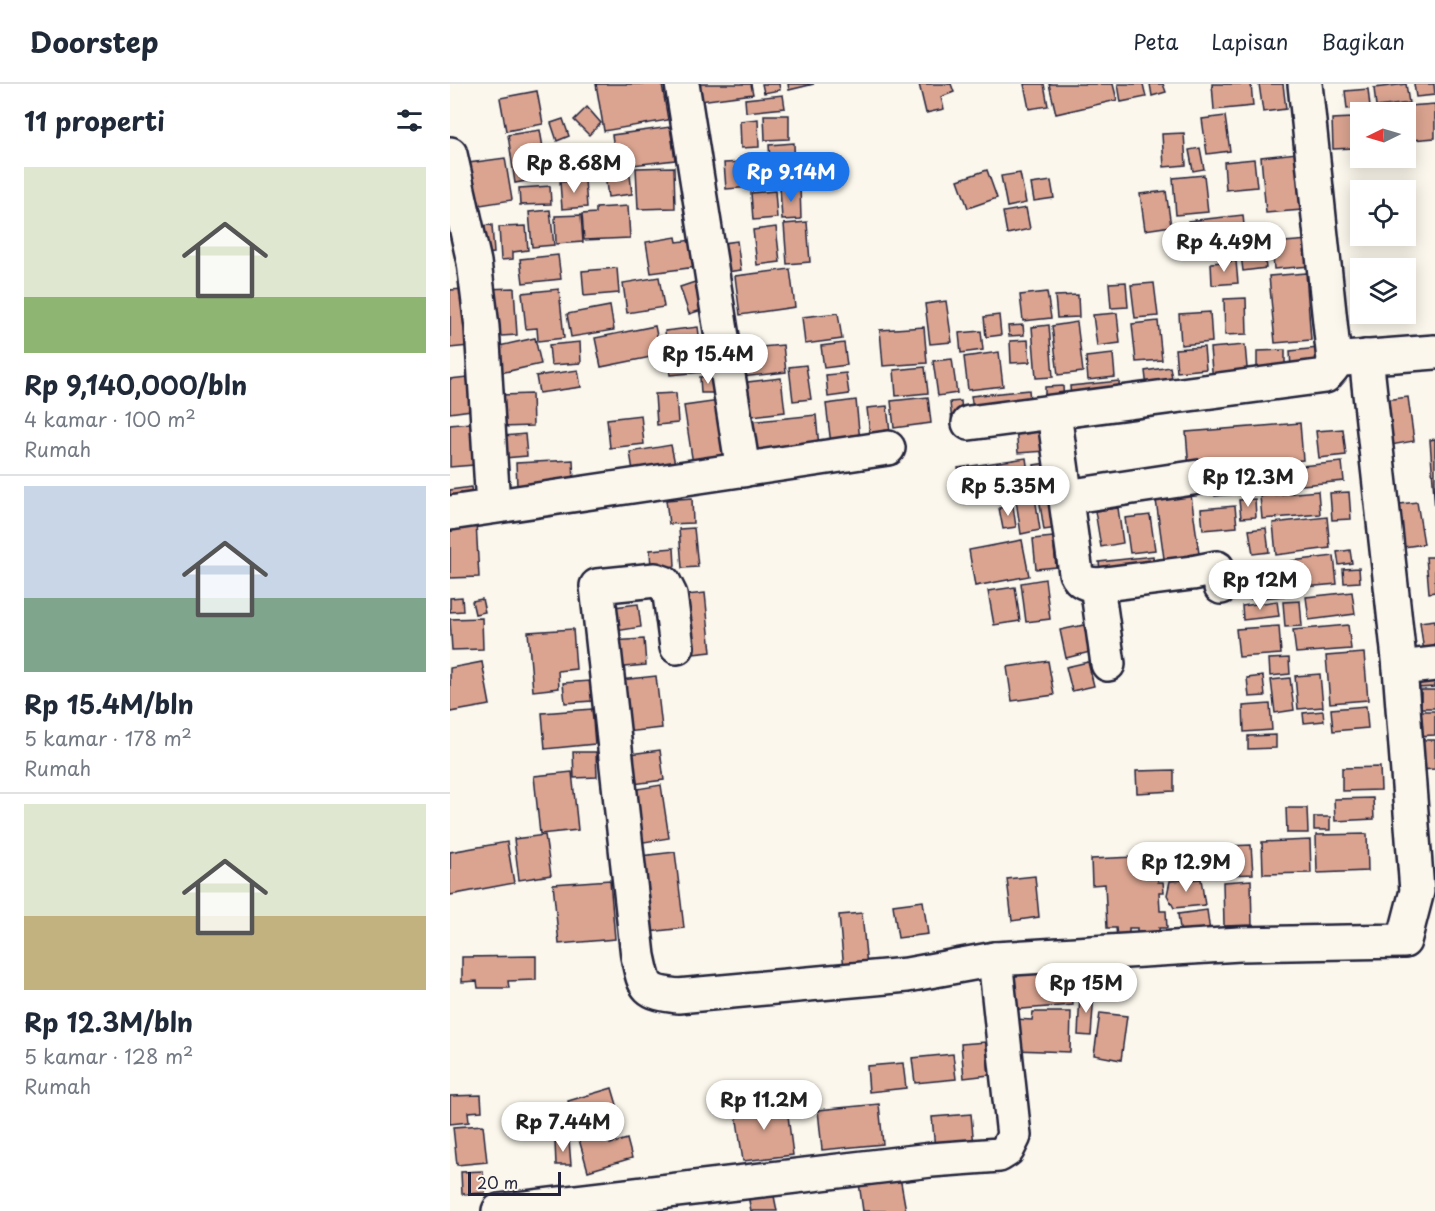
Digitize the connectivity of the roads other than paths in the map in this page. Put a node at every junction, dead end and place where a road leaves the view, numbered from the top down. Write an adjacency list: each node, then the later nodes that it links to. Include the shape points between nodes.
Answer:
1 (682, 84): 10 (street)
2 (1305, 84): 6 (street)
3 (450, 154): 13 (street, via 476,273)
4 (1435, 351): 5 (street)
5 (1366, 357): 6 (street); 20 (street)
6 (1334, 360): 7 (street, via 1325,375)
7 (1054, 413): 8 (street); 12 (street)
8 (969, 423)
9 (888, 448): 10 (street)
10 (743, 470): 13 (street)
11 (1199, 477): 12 (street)
12 (1066, 497): 15 (street, via 1076,573 1083,582)
13 (493, 506): 14 (street)
14 (450, 513)
15 (1097, 585): 16 (street, via 1216,568); 18 (street)
16 (1221, 587)
17 (677, 647): 22 (street, via 670,595 664,583 655,580 597,586 638,956 648,989 678,996 907,975)
18 (1108, 664)
19 (1435, 664): 20 (street)
20 (1400, 668): 21 (street)
21 (1426, 890): 22 (street, via 1404,940 1240,944)
22 (995, 959): 23 (street, via 1014,1136 1007,1150 999,1155)
23 (499, 1211)

